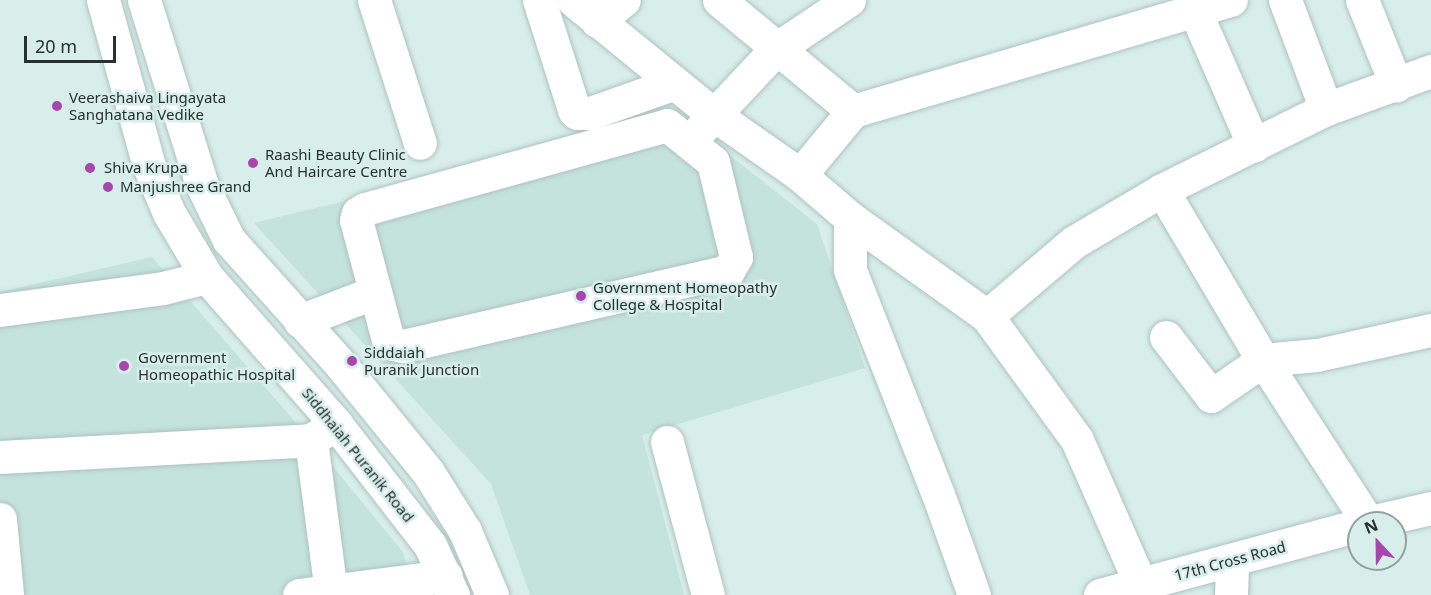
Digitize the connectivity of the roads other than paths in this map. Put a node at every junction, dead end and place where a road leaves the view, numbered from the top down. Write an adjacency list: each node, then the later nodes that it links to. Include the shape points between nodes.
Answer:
1 (103, 0): 26 (street, Siddhaiah Puranik Road, via 149,166 169,213)
2 (144, 0): 30 (street, via 202,185 215,212 229,240)
3 (374, 0): 20 (street)
4 (539, 0): 15 (street, via 577,113 590,114)
5 (624, 0): 11 (street)
6 (718, 0): 13 (street)
7 (849, 0): 13 (street)
8 (1231, 0): 12 (street)
9 (1285, 0): 17 (street)
10 (1362, 0): 16 (street)
11 (585, 10): 15 (street)
12 (1195, 11): 18 (street); 22 (street)
13 (776, 49): 18 (street); 19 (street)
14 (1431, 71): 16 (street)
15 (675, 83): 19 (street)
16 (1396, 85): 17 (street)
17 (1326, 109): 22 (street)
18 (853, 111): 23 (street)
19 (713, 114): 21 (street); 23 (street)
20 (420, 143)
21 (690, 144): 27 (street, via 667,125 364,209 356,220); 27 (street, via 713,162 736,256 733,265 722,274 403,346 388,340)
22 (1254, 146): 24 (street)
23 (800, 175): 25 (street)
24 (1162, 190): 29 (street, via 1074,242); 33 (street)
25 (850, 218): 29 (street); 50 (street, via 849,270)
26 (207, 277): 28 (street, via 163,288); 34 (street, Siddhaiah Puranik Road)
27 (375, 292): 30 (street)
28 (0, 309)
29 (987, 316): 44 (street, via 1077,440)
30 (300, 321): 48 (street, via 428,472 465,531)
31 (1431, 330): 33 (street, via 1317,355)
32 (1166, 337): 33 (street, via 1211,396)
33 (1263, 360): 38 (street)
34 (324, 432): 36 (street); 43 (street, Siddhaiah Puranik Road, via 430,546); 45 (street)
35 (667, 442): 49 (street)
36 (0, 457)
37 (1431, 508): 39 (street)
38 (1359, 511)
39 (1407, 514)
40 (0, 519): 46 (street)
41 (1347, 528): 42 (street, 17th Cross Road)
42 (1232, 560): 44 (street, 17th Cross Road); 52 (street)
43 (450, 585): 45 (street)
44 (1142, 585): 51 (street, 17th Cross Road)
45 (331, 591): 47 (street)
46 (7, 595)
47 (299, 595)
48 (492, 595)
49 (708, 595)
50 (974, 595)
51 (1100, 595)
52 (1231, 595)

